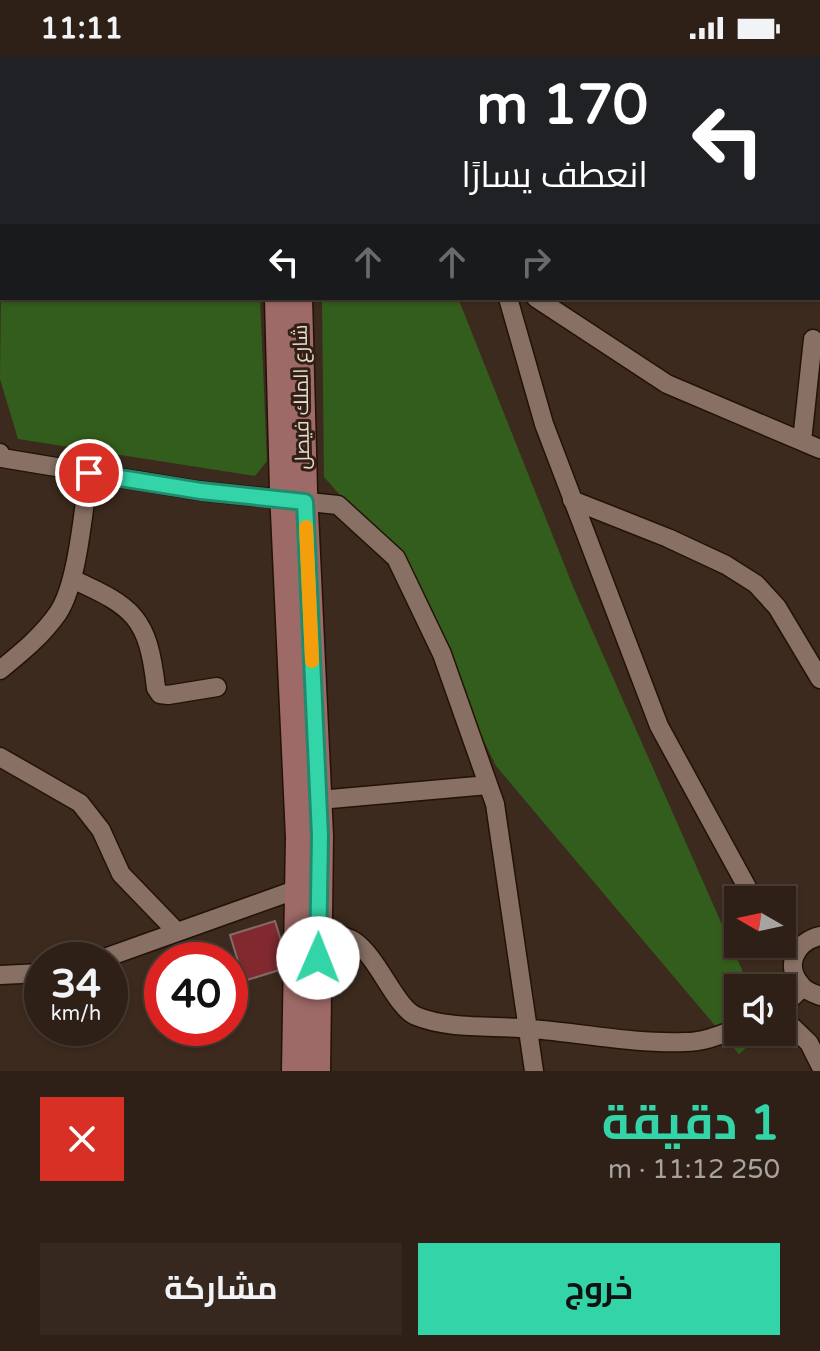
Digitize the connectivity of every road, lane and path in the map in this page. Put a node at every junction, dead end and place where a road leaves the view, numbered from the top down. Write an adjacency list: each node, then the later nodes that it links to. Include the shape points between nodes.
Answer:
1 (278, 300): 10 (street)
2 (299, 300): 10 (street, شارع الملك فيصل)
3 (509, 300): 11 (street)
4 (561, 306): 6 (street, via 667,384)
5 (813, 339): 6 (street)
6 (802, 441): 7 (street)
7 (820, 449)
8 (1, 458): 9 (street)
9 (89, 473): 10 (street); 12 (street)
10 (294, 500): 17 (street, via 338,505 396,558 442,654); 18 (street, شارع الملك فيصل); 20 (street)
11 (572, 500): 14 (street, via 668,538 756,584 777,607); 19 (street, via 659,726)
12 (72, 579): 13 (street, via 60,611); 15 (street, via 124,605 137,618 147,637 160,694)
13 (0, 670)
14 (820, 679)
15 (217, 687)
16 (0, 757): 22 (street, via 80,803 101,830 121,874)
17 (488, 785): 18 (street); 32 (street)
18 (319, 800): 21 (street, شارع الملك فيصل)
19 (746, 886)
20 (298, 889): 22 (street); 36 (street)
21 (319, 930): 32 (street, via 352,939 414,1016 476,1027); 37 (street, شارع الملك فيصل)
22 (177, 932): 25 (street)
23 (820, 936): 24 (street)
24 (796, 942)
25 (128, 950)
26 (791, 958): 29 (street)
27 (24, 974): 28 (street)
28 (0, 975)
29 (803, 987): 30 (street); 31 (street)
30 (796, 994)
31 (820, 996)
32 (529, 1028): 34 (street, via 684,1042); 38 (street)
33 (796, 1030): 35 (street)
34 (724, 1034)
35 (820, 1065)
36 (295, 1071)
37 (317, 1071)
38 (534, 1071)

